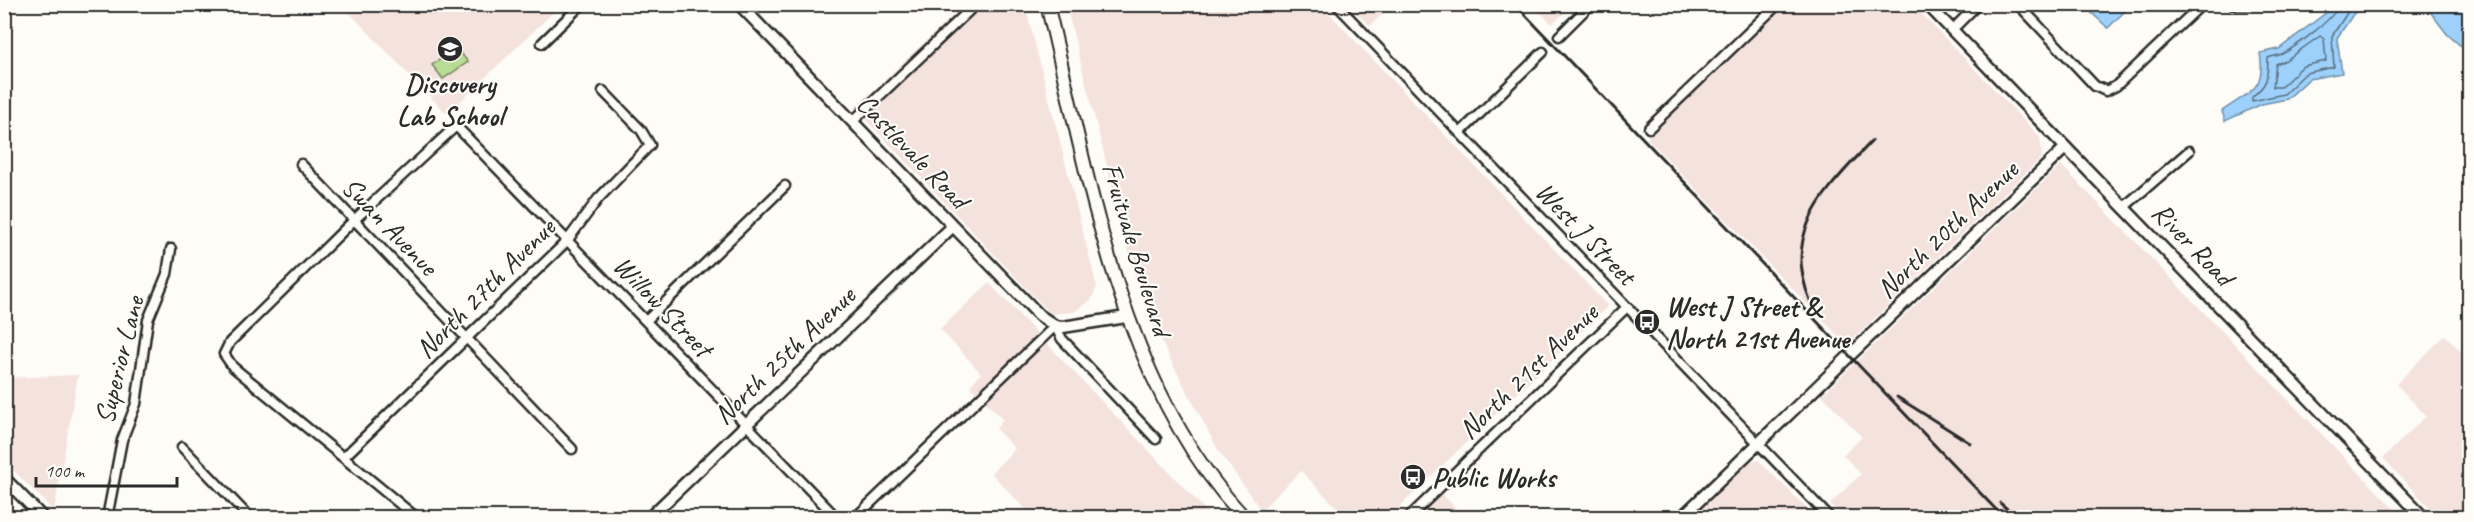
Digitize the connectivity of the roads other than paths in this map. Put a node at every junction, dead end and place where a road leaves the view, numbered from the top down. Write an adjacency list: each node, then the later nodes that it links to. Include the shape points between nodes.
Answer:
1 (582, 4): 16 (street)
2 (739, 4): 19 (street, Castlevale Road)
3 (976, 4): 19 (street)
4 (1047, 4): 32 (main road, Fruitvale Boulevard)
5 (1336, 4): 21 (street, West J Street)
6 (1591, 4): 15 (street)
7 (1778, 4): 20 (street)
8 (1927, 4): 14 (street, River Road)
9 (1978, 4): 14 (street)
10 (2018, 4): 13 (street, via 2095,86 2106,91)
11 (2233, 4): 12 (street)
12 (2270, 4)
13 (2202, 5)
14 (1952, 30): 22 (street, River Road)
15 (1559, 36)
16 (542, 43)
17 (1543, 52): 21 (street)
18 (603, 91): 29 (street, North 27th Avenue, via 642,130 650,145 597,200)
19 (852, 122): 28 (street, Castlevale Road)
20 (1649, 128)
21 (1460, 133): 31 (street, West J Street)
22 (2064, 149): 26 (street, River Road); 38 (street, North 20th Avenue)
23 (2189, 151): 26 (street)
24 (301, 164): 27 (street, Swan Avenue)
25 (785, 186): 33 (street)
26 (2123, 207): 54 (street, River Road)
27 (353, 221): 29 (street, Willow Street, via 456,126); 35 (street, Swan Avenue); 41 (street, via 230,342 224,354 233,367)
28 (952, 227): 34 (street, Castlevale Road, via 1039,315); 36 (street, North 25th Avenue)
29 (567, 241): 33 (street, Willow Street); 35 (street, North 27th Avenue)
30 (171, 249): 44 (street, Superior Lane, via 167,274 148,320 136,404 122,440)
31 (1627, 307): 38 (street, West J Street); 51 (street, North 21st Avenue)
32 (1126, 317): 34 (street); 50 (main road, Fruitvale Boulevard, via 1167,407 1198,458)
33 (647, 320): 36 (street, Willow Street)
34 (1055, 326): 37 (street, Castlevale Road, via 1062,339); 49 (street)
35 (467, 338): 40 (street, Swan Avenue); 41 (street, North 27th Avenue)
36 (746, 425): 47 (street, North 25th Avenue); 48 (street, Willow Street)
37 (1156, 439)
38 (1758, 443): 52 (street, North 20th Avenue); 53 (street, West J Street)
39 (182, 447): 45 (street)
40 (572, 449)
41 (345, 456): 46 (street)
42 (4, 478): 43 (street)
43 (43, 518)
44 (107, 518)
45 (250, 518)
46 (417, 518)
47 (649, 518)
48 (837, 518)
49 (855, 518)
50 (1245, 518)
51 (1408, 518)
52 (1680, 518)
53 (1830, 518)
54 (2424, 518)

